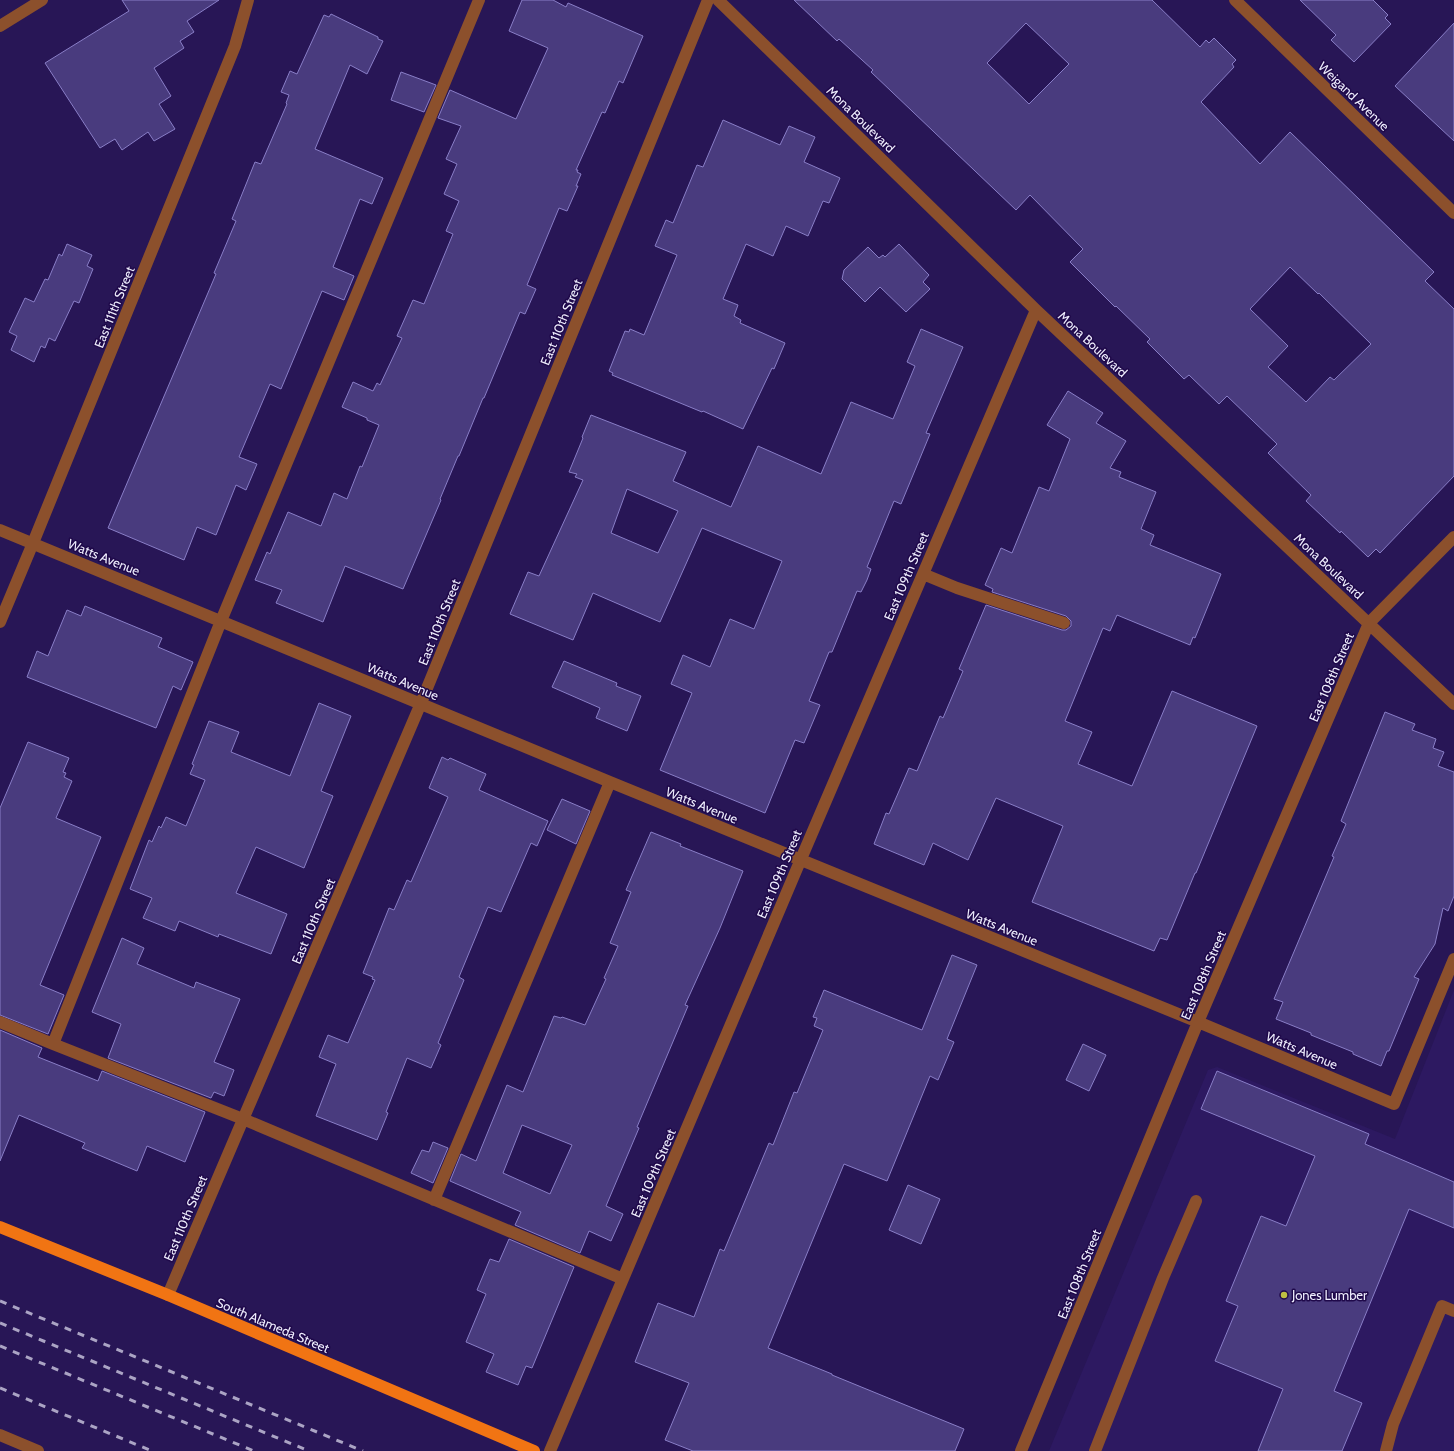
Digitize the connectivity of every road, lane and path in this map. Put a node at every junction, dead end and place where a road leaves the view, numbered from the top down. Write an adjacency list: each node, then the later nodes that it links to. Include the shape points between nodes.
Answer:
1 (42, 0): 7 (street)
2 (248, 0): 12 (street, East 111th Street, via 232,53)
3 (479, 0): 14 (street)
4 (708, 0): 18 (street, East 110th Street)
5 (718, 0): 9 (street, Mona Boulevard)
6 (1235, 0): 8 (street, Weigand Avenue)
7 (0, 26)
8 (1454, 213)
9 (1036, 310): 13 (street, East 109th Street); 17 (street, Mona Boulevard)
10 (0, 530): 12 (street, Watts Avenue)
11 (1454, 537): 17 (street, East 108th Street)
12 (33, 543): 14 (street, Watts Avenue); 15 (street, East 111th Street)
13 (923, 574): 16 (street, via 957,588); 21 (street, East 109th Street)
14 (221, 621): 18 (street, Watts Avenue); 25 (street)
15 (0, 622)
16 (1064, 623)
17 (1369, 623): 19 (street, Mona Boulevard); 24 (street, East 108th Street)
18 (421, 703): 20 (street, Watts Avenue); 26 (street, East 110th Street)
19 (1454, 704)
20 (610, 782): 21 (street, Watts Avenue); 27 (street)
21 (801, 859): 24 (street, Watts Avenue); 30 (street, East 109th Street)
22 (1454, 959): 24 (street, Watts Avenue, via 1394,1104)
23 (0, 1022): 25 (street)
24 (1198, 1022): 37 (street, East 108th Street)
25 (53, 1044): 26 (street)
26 (243, 1119): 27 (street); 31 (street, East 110th Street)
27 (434, 1200): 30 (street)
28 (1196, 1201): 38 (street)
29 (0, 1227): 31 (main road, South Alameda Street)
30 (623, 1279): 36 (street, East 109th Street)
31 (168, 1295): 35 (main road, South Alameda Street)
32 (1454, 1311): 39 (street, via 1442,1306 1393,1424)
33 (0, 1435): 34 (street)
34 (38, 1451)
35 (534, 1451)
36 (550, 1451)
37 (1020, 1451)
38 (1095, 1451)
39 (1386, 1451)

